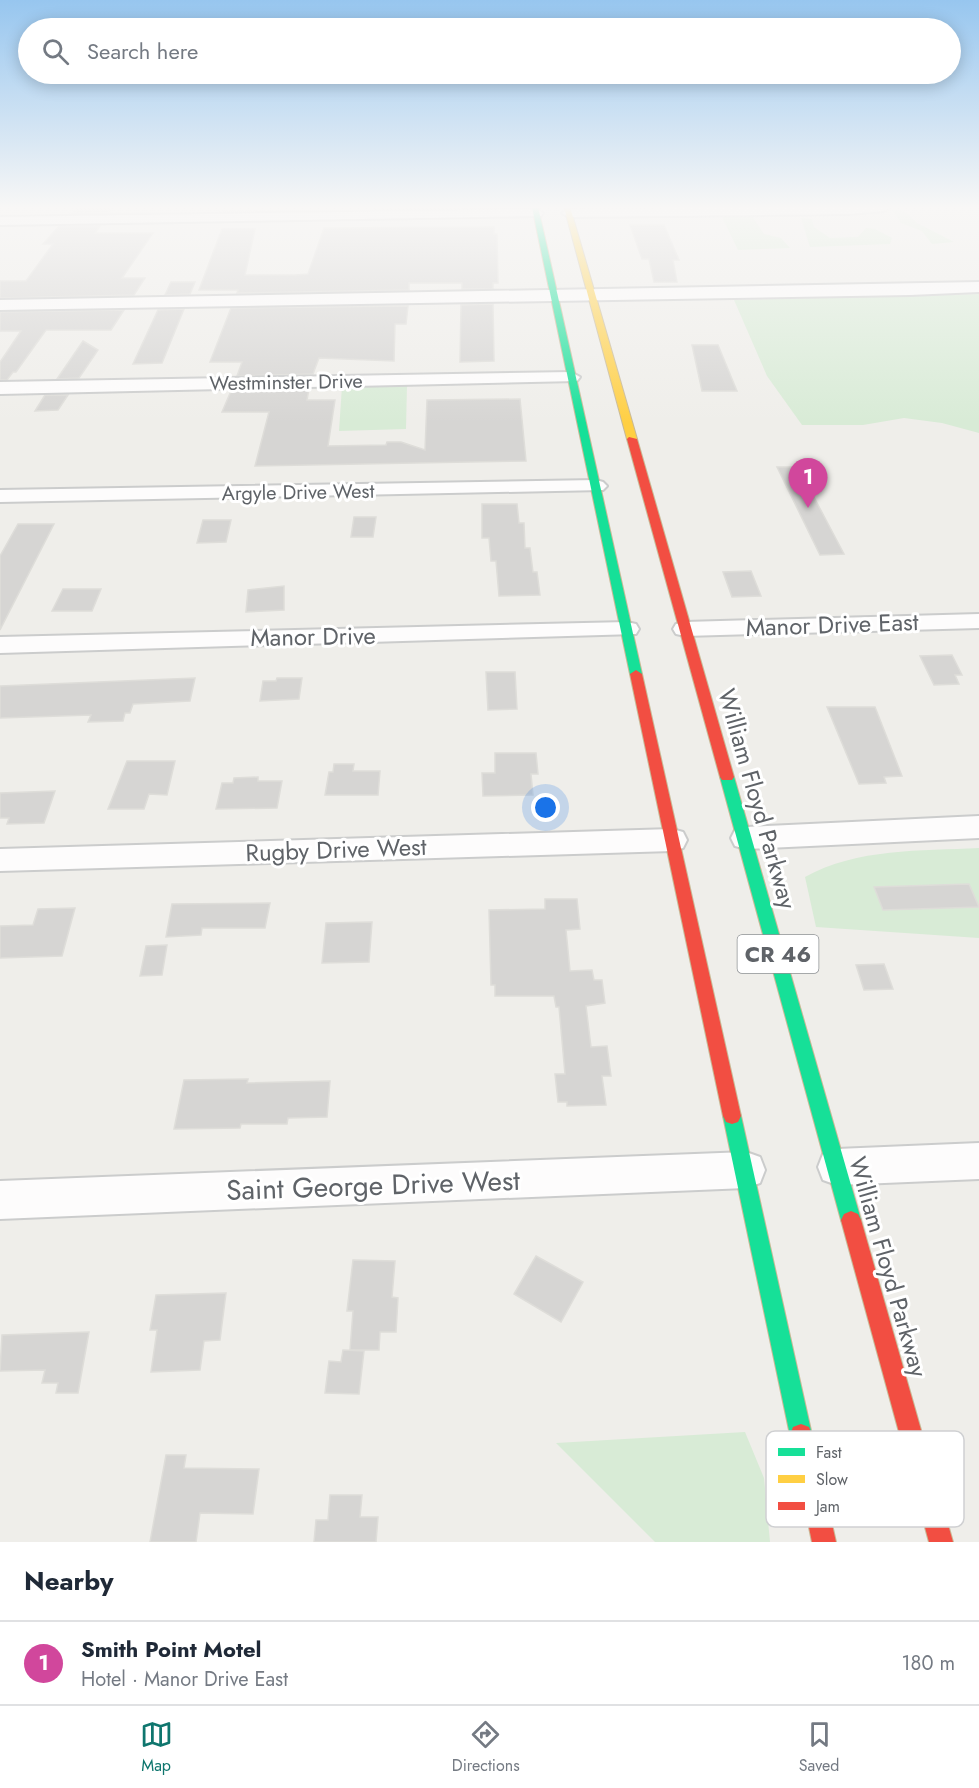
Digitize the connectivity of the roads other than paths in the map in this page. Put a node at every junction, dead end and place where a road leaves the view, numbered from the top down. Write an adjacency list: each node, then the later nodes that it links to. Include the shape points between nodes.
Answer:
1 (550, 279): 5 (highway, CR 46)
2 (589, 279): 4 (highway, William Floyd Parkway / CR 46)
3 (979, 287): 4 (street)
4 (594, 295): 5 (street); 13 (highway, William Floyd Parkway / CR 46)
5 (554, 296): 6 (street); 7 (highway, CR 46)
6 (0, 305)
7 (571, 377): 8 (street, Westminster Drive); 9 (highway, CR 46)
8 (0, 388)
9 (596, 486): 10 (street, Argyle Drive West); 12 (highway, CR 46)
10 (0, 496)
11 (979, 621): 13 (street, Manor Drive East)
12 (627, 629): 14 (street, Manor Drive); 17 (highway, CR 46)
13 (685, 629): 16 (highway, William Floyd Parkway / CR 46)
14 (0, 645)
15 (979, 827): 16 (street)
16 (746, 838): 20 (highway, William Floyd Parkway / CR 46)
17 (672, 840): 18 (street, Rugby Drive West); 21 (highway, CR 46)
18 (0, 860)
19 (979, 1161): 20 (street)
20 (837, 1167): 24 (highway, William Floyd Parkway / CR 46)
21 (746, 1170): 22 (street, Saint George Drive West); 23 (highway, CR 46)
22 (0, 1200)
23 (801, 1431)
24 (910, 1431)
25 (821, 1527): 27 (highway, CR 46)
26 (937, 1527): 28 (highway, William Floyd Parkway / CR 46)
27 (824, 1542)
28 (941, 1542)

